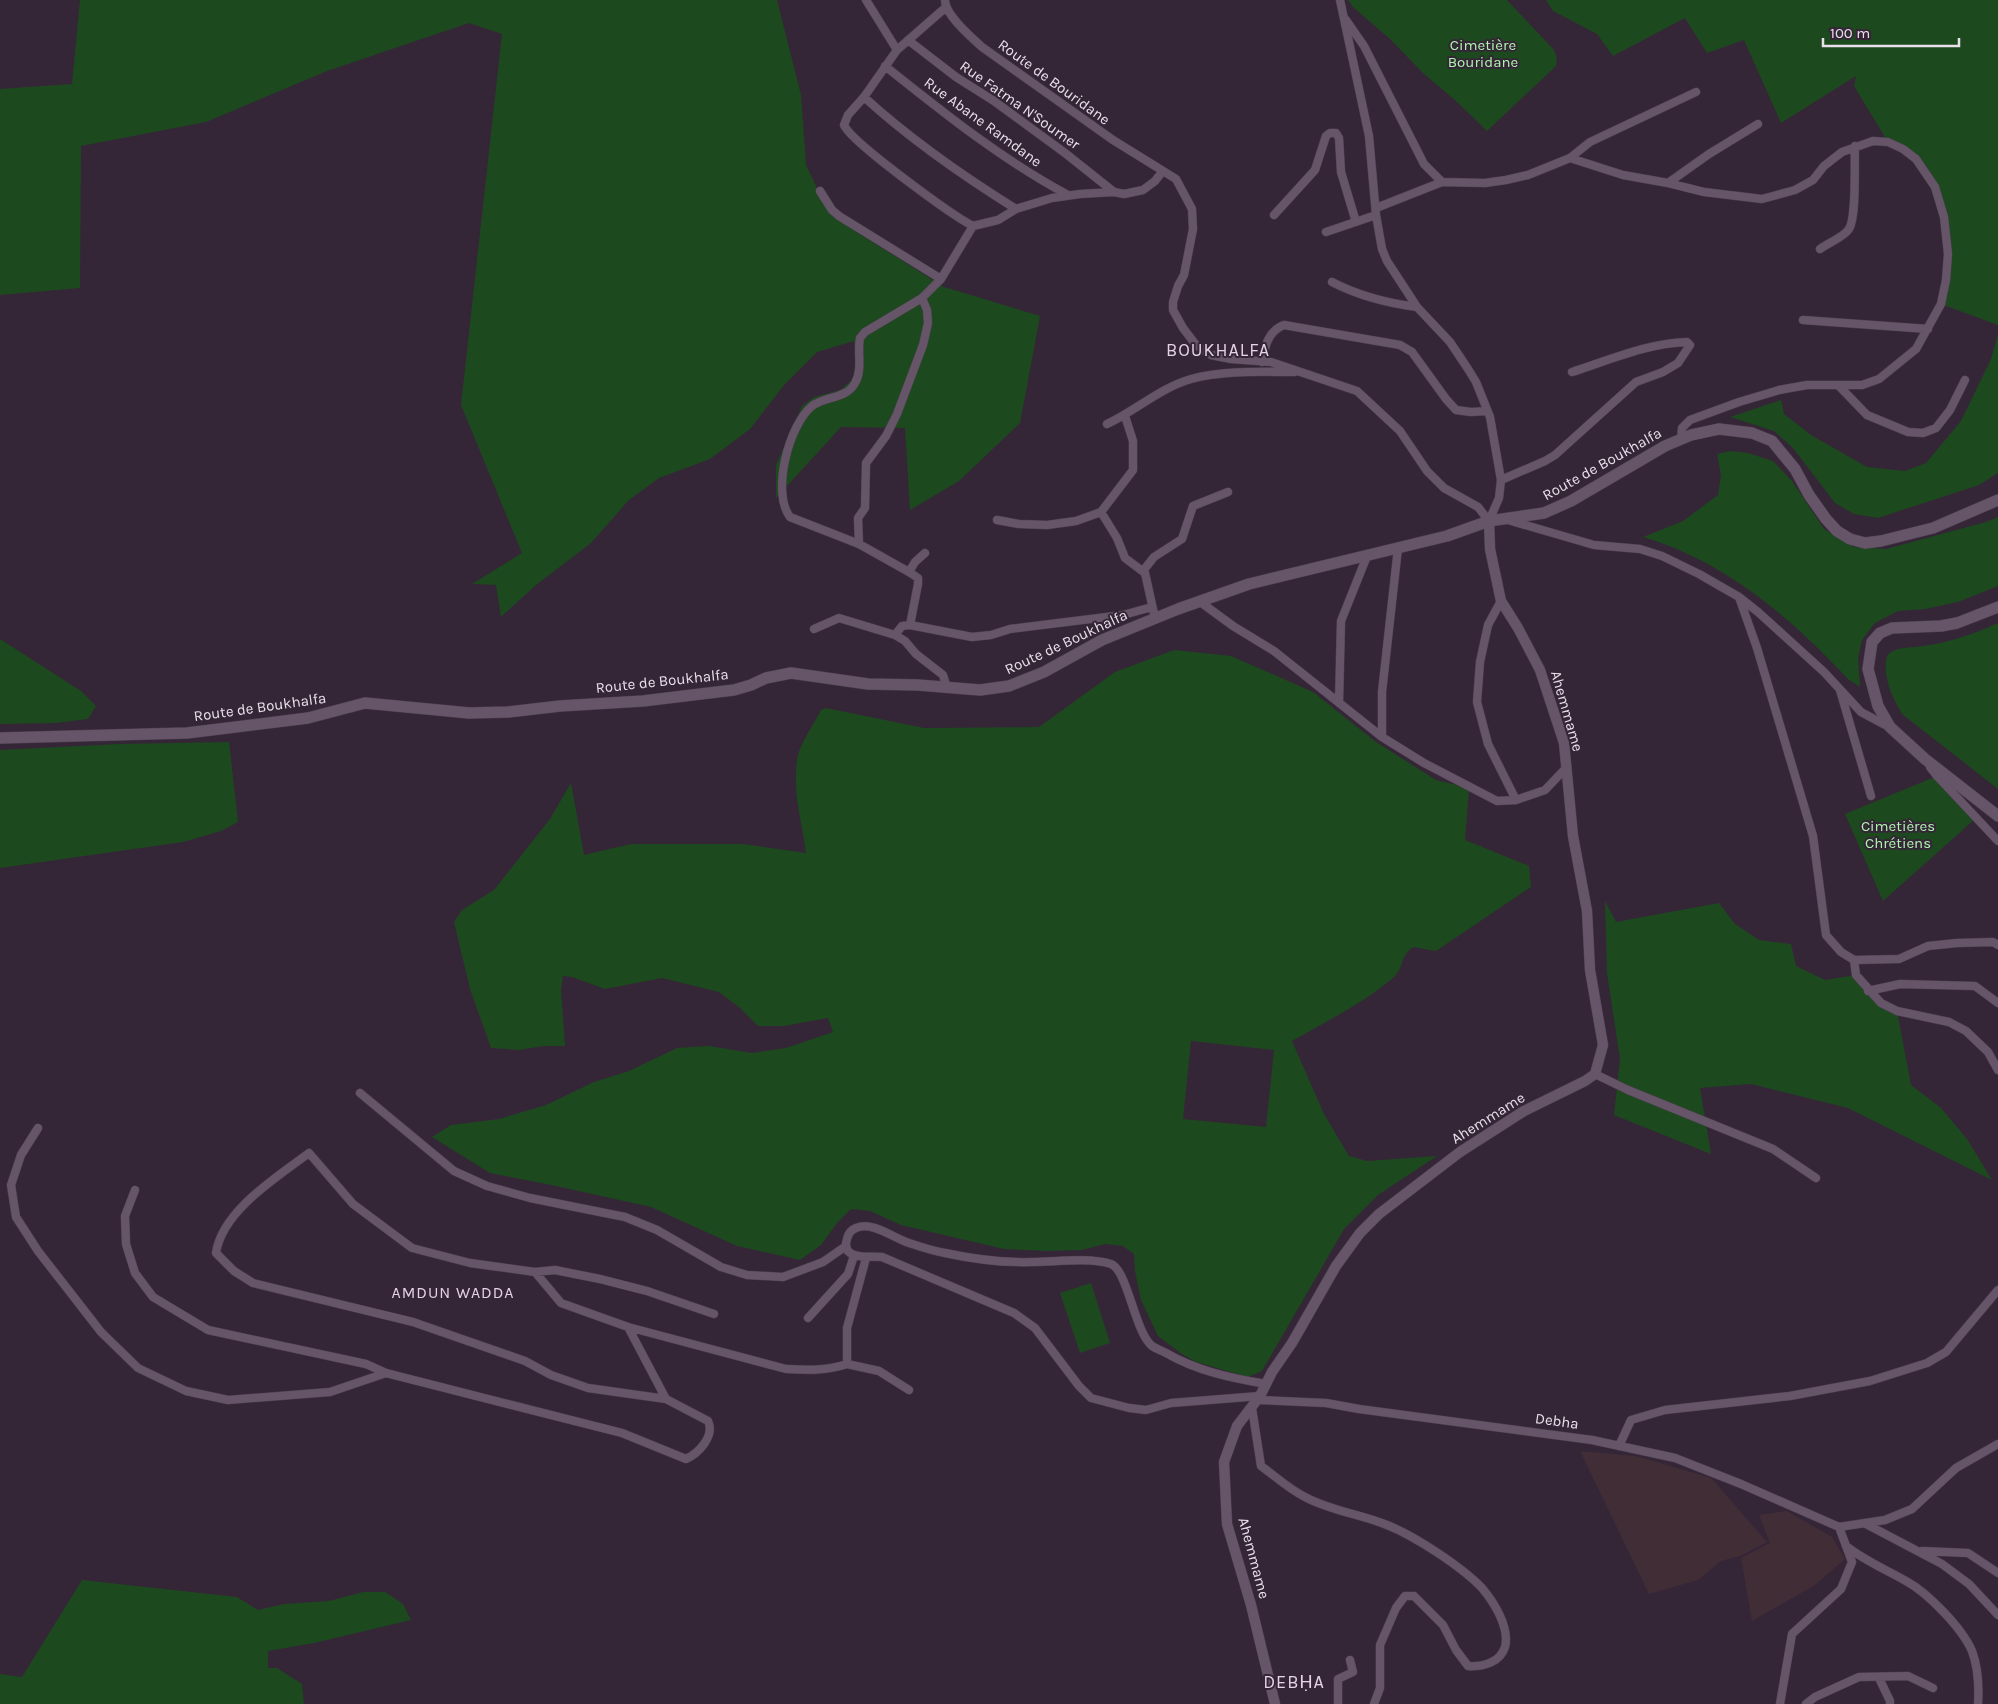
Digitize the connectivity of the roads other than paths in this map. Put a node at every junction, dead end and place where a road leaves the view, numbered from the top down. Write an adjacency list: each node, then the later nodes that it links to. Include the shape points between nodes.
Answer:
1 (866, 0): 6 (street)
2 (1340, 0): 4 (street)
3 (945, 4): 5 (street); 13 (street, Route de Bouridane, via 982,48)
4 (1343, 16): 14 (street, via 1364,46 1424,164); 20 (street, via 1369,136)
5 (908, 40): 6 (street); 17 (street, Rue Fatma N'Soumer)
6 (897, 50): 7 (street)
7 (885, 66): 9 (street); 18 (street, Rue Abane Ramdane, via 1030,175)
8 (1696, 92): 12 (street, via 1590,142)
9 (864, 97): 19 (street, via 893,124); 23 (street, via 848,115 844,125 846,131 910,183)
10 (1758, 124): 15 (street)
11 (1854, 146): 15 (street, via 1796,190 1762,199 1704,192); 25 (street, via 1851,225 1848,231); 31 (street, via 1873,141 1888,142 1903,149 1916,159 1935,186 1944,217 1948,254 1941,304)
12 (1570, 158): 14 (street, via 1528,176 1486,183); 15 (street)
13 (1162, 172): 17 (street, via 1143,190 1124,194); 32 (street, Route de Bouridane, via 1176,179 1192,209 1188,260 1173,302 1180,323 1196,345 1212,355)
14 (1442, 182): 20 (street)
15 (1668, 183)
16 (820, 191): 26 (street, via 838,216)
17 (1114, 192): 18 (street)
18 (1068, 195): 19 (street)
19 (1016, 209): 23 (street, via 998,220)
20 (1376, 211): 22 (street); 29 (street, via 1378,233 1387,261)
21 (1274, 216): 22 (street, via 1315,170 1330,132 1339,138 1341,172)
22 (1356, 222): 24 (street)
23 (973, 226): 26 (street)
24 (1326, 232)
25 (1820, 249)
26 (941, 279): 28 (street)
27 (1332, 282): 29 (street, via 1385,303)
28 (922, 298): 48 (street, via 928,323 924,345 897,414 866,463 865,508 858,518); 48 (street, via 865,332 860,338 859,371 855,384 846,393 818,401 810,408 797,427 785,460 781,484 784,509 790,517)
29 (1416, 307): 37 (street, via 1450,342 1476,382)
30 (1803, 320): 31 (street)
31 (1928, 329): 36 (street, via 1916,349 1880,379 1862,385)
32 (1262, 362): 33 (street); 37 (street, via 1269,336 1284,324 1400,345 1412,352 1456,410)
33 (1301, 372): 38 (street, via 1232,373 1190,379 1143,402); 47 (street, via 1357,391 1400,430 1438,483 1478,507)
34 (1572, 372): 41 (street, via 1671,342 1688,342 1690,345 1678,363 1636,382 1555,455)
35 (1965, 380): 36 (street, via 1950,410 1936,428 1923,433 1908,432 1867,415)
36 (1839, 386): 40 (street, via 1807,385 1739,402 1690,420 1682,428)
37 (1487, 411): 41 (street)
38 (1125, 416): 39 (street); 44 (street, via 1133,441 1133,470)
39 (1107, 424)
40 (1681, 439): 43 (main road, Route de Boukhalfa, via 1730,429 1772,441 1837,531 1865,543 1933,528); 45 (main road, Route de Boukhalfa, via 1654,451 1560,507 1529,517)
41 (1502, 480): 47 (street, via 1496,509)
42 (1228, 492): 52 (street, via 1193,506 1182,539 1154,556)
43 (1998, 500)
44 (1101, 512): 46 (street, via 1076,521 1046,525); 52 (street, via 1125,558)
45 (1503, 519): 47 (main road, Route de Boukhalfa); 54 (street, via 1594,545 1640,549 1662,556)
46 (996, 520)
47 (1489, 522): 49 (main road, Route de Boukhalfa); 56 (street, Ahemmame, via 1490,549)
48 (859, 544): 53 (street)
49 (1398, 548): 51 (main road, Route de Boukhalfa); 66 (street, via 1382,692)
50 (925, 553): 53 (street)
51 (1367, 556): 55 (main road, Route de Boukhalfa, via 1249,584); 64 (street, via 1340,620)
52 (1143, 571): 58 (street)
53 (909, 572): 59 (street, via 918,578)
54 (1739, 597): 63 (street, via 1776,627); 75 (street, via 1813,836 1826,935 1841,952)
55 (1199, 601): 58 (main road, Route de Boukhalfa); 64 (street, via 1274,651)
56 (1502, 601): 69 (street, Ahemmame, via 1540,670 1564,743); 71 (street, via 1488,625 1480,662 1477,702 1488,744)
57 (1998, 607): 65 (main road, via 1957,623 1892,628 1880,633 1872,642 1870,680 1878,706)
58 (1154, 612): 59 (street, via 1010,629 972,637); 62 (main road, Route de Boukhalfa, via 1019,683 994,689)
59 (910, 625): 61 (street, via 902,626)
60 (814, 628): 61 (street, via 839,618)
61 (895, 635): 62 (street, via 943,675)
62 (947, 688): 67 (main road, Route de Boukhalfa, via 868,684 792,672 734,690 643,701 469,714 365,703 308,718 188,733)
63 (1839, 688): 65 (street, via 1861,712); 70 (street)
64 (1339, 704): 66 (street)
65 (1890, 727): 68 (main road)
66 (1382, 737): 71 (street, via 1497,801)
67 (0, 738)
68 (1925, 759): 72 (main road); 73 (street, via 1936,776)
69 (1567, 767): 71 (street, via 1545,790); 79 (street, Ahemmame, via 1573,836 1587,911 1592,989 1603,1045)
70 (1870, 796)
71 (1516, 800)
72 (1998, 816)
73 (1998, 841)
74 (1998, 945): 75 (street, via 1993,942 1928,946 1898,959)
75 (1854, 960): 76 (street, via 1856,976)
76 (1868, 991): 77 (street, via 1900,984 1975,986); 78 (street, via 1896,1011 1949,1022 1966,1031 1988,1052)
77 (1998, 1003)
78 (1998, 1070)
79 (1595, 1074): 82 (street, via 1773,1149); 94 (street, Ahemmame, via 1524,1111 1460,1152 1379,1214 1360,1233 1336,1266)
80 (360, 1092): 84 (street, via 454,1171 487,1186 530,1198 625,1217 657,1230 721,1267 747,1275 783,1277 823,1262)
81 (38, 1128): 93 (street, via 21,1155 11,1185 16,1217 38,1251 101,1332 138,1368 186,1391 228,1400 330,1392)
82 (1816, 1178)
83 (135, 1190): 93 (street, via 124,1216 126,1244 135,1272 153,1297 208,1330 366,1364)
84 (846, 1246): 85 (street); 94 (street, via 849,1233 864,1226 874,1227 908,1243 987,1260 1097,1261 1113,1265 1124,1278 1140,1330 1150,1345 1200,1369)
85 (854, 1256): 86 (street, Debha); 90 (street, via 848,1274)
86 (866, 1258): 92 (street, via 848,1328); 97 (street, Debha, via 882,1257 1014,1314 1035,1328 1091,1398 1146,1410 1171,1403)
87 (535, 1272): 89 (street, via 555,1270 609,1282); 91 (street, via 561,1303); 96 (street, via 470,1264 412,1248 353,1204 309,1153 242,1207 225,1227 216,1253 234,1271 253,1283 413,1322 525,1361 551,1375 588,1388)
88 (1998, 1290): 99 (street, via 1946,1352 1927,1363 1870,1381 1790,1396 1665,1410 1632,1420)
89 (714, 1314)
90 (808, 1318)
91 (628, 1327): 92 (street, via 786,1369 834,1369); 96 (street)
92 (847, 1364): 95 (street, via 879,1371)
93 (386, 1373): 96 (street, via 622,1433 686,1459 696,1455 710,1435 708,1421)
94 (1266, 1384): 97 (street, Ahemmame)
95 (908, 1390)
96 (666, 1400)
97 (1257, 1401): 99 (street, Debha, via 1326,1402); 109 (street, Ahemmame, via 1237,1426 1224,1462 1227,1524); 111 (street, via 1261,1466 1305,1497 1390,1526 1424,1545 1482,1588 1496,1608 1505,1631 1505,1647 1495,1661 1480,1667 1468,1666 1443,1625 1414,1596 1405,1596 1396,1608 1380,1645 1380,1688)
98 (1998, 1444): 100 (street, via 1956,1468 1912,1508)
99 (1619, 1446): 101 (street, Debha, via 1674,1458)
100 (1866, 1524): 101 (street); 103 (street)
101 (1839, 1528): 102 (street)
102 (1846, 1546): 112 (street, via 1852,1562 1841,1590 1792,1634); 115 (street, via 1868,1562 1908,1582 1944,1611 1972,1650 1979,1685)
103 (1917, 1551): 104 (street, via 1968,1553); 105 (street, via 1956,1574)
104 (1998, 1573)
105 (1998, 1615)
106 (1350, 1660): 110 (street, via 1353,1672 1338,1679)
107 (1880, 1678): 108 (street, via 1908,1676); 113 (street, via 1859,1677); 114 (street)
108 (1933, 1688)
109 (1275, 1704)
110 (1338, 1704)
111 (1374, 1704)
112 (1780, 1704)
113 (1806, 1704)
114 (1890, 1704)
115 (1978, 1704)

